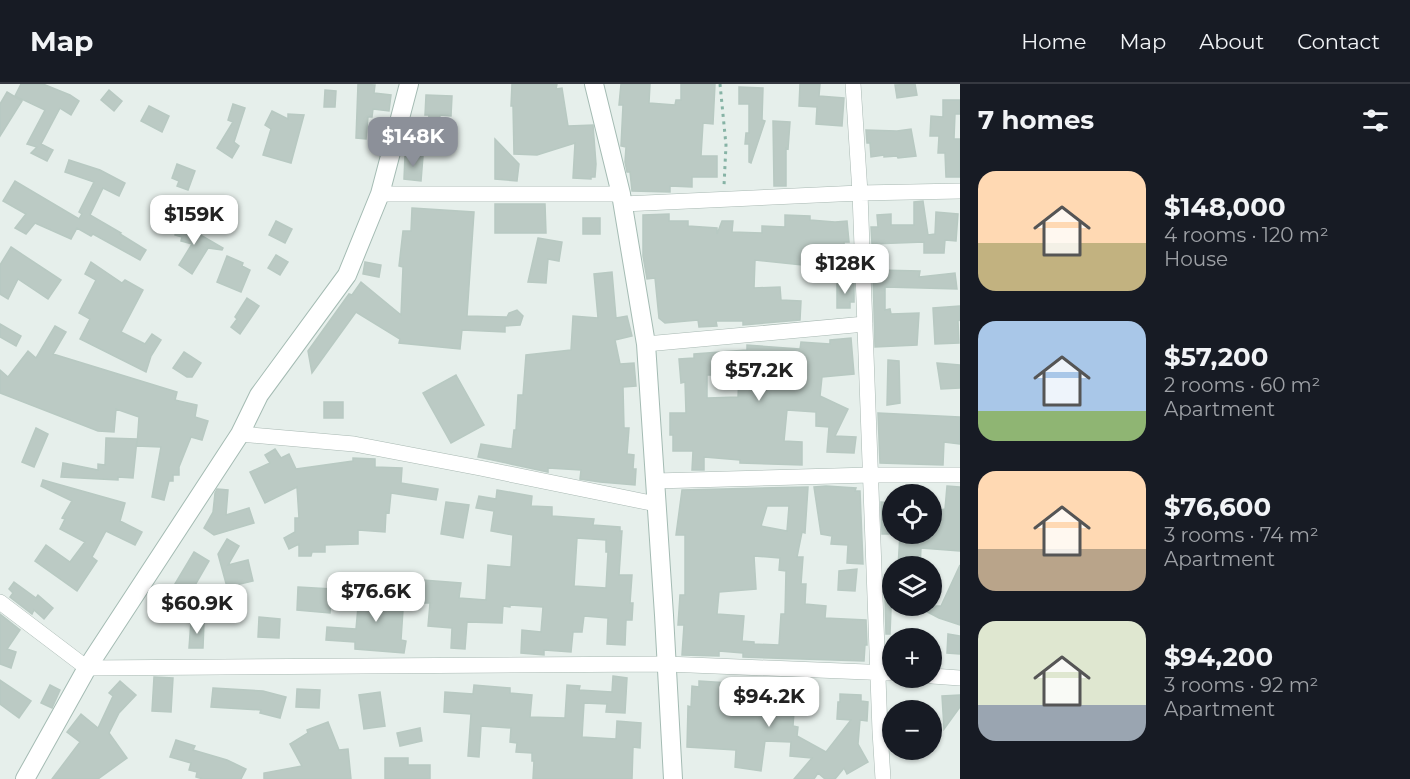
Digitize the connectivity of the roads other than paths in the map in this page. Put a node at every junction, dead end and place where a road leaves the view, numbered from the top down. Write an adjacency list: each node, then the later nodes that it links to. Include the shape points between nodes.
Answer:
1 (409, 84): 6 (street)
2 (594, 84): 7 (street)
3 (853, 84): 5 (street)
4 (960, 192): 5 (street)
5 (860, 193): 7 (street, via 723,200); 8 (street)
6 (380, 194): 7 (street); 10 (street, via 347,275 259,395)
7 (622, 199): 9 (street)
8 (865, 324): 9 (street); 11 (street)
9 (646, 344): 13 (street)
10 (240, 434): 14 (street, via 354,444); 18 (street)
11 (870, 475): 12 (street); 13 (street); 16 (street)
12 (960, 475)
13 (655, 481): 14 (street)
14 (656, 504): 17 (street)
15 (0, 602): 18 (street)
16 (882, 633)
17 (666, 664): 18 (street); 19 (street); 24 (street)
18 (87, 668): 23 (street)
19 (882, 673)
20 (942, 677): 21 (street)
21 (960, 678)
22 (885, 688): 25 (street)
23 (25, 779)
24 (673, 779)
25 (883, 779)

